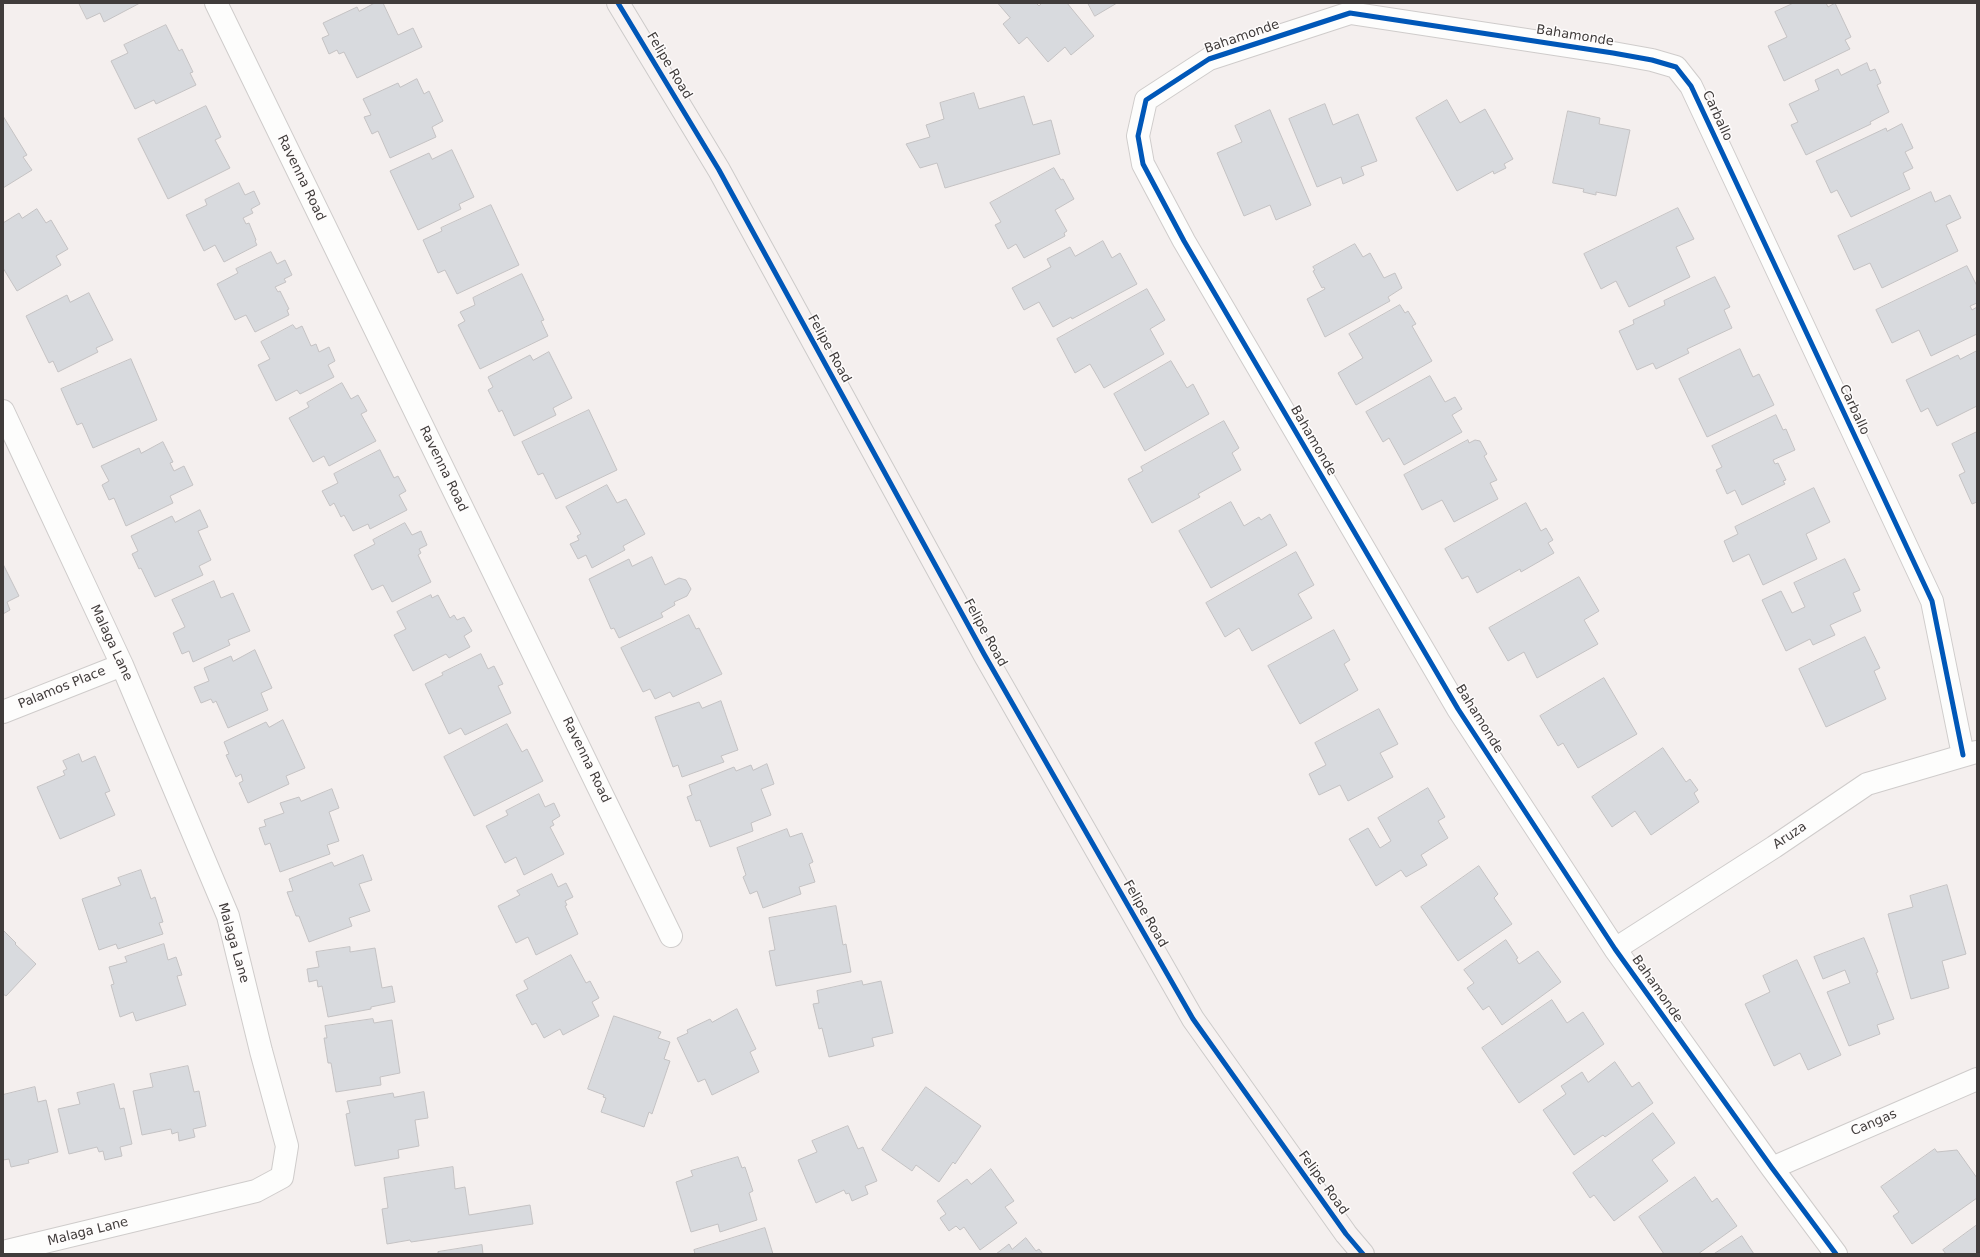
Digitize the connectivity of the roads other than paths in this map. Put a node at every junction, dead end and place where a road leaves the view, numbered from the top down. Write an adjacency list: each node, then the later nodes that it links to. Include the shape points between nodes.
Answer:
1 (216, 3): 8 (street, Ravenna Road)
2 (618, 3): 13 (main road, Felipe Road, via 719,170 984,654 1192,1019)
3 (1691, 86): 7 (street, Carballo, via 1932,602); 9 (street, Bahamonde, via 1676,67 1652,60 1350,13 1210,59 1146,100 1138,136 1142,164 1184,242 1332,496 1458,709)
4 (3, 411): 5 (street, Malaga Lane)
5 (122, 664): 6 (street, Palamos Place); 12 (street, Malaga Lane, via 228,916 287,1146 282,1177 256,1191)
6 (3, 712)
7 (1970, 753): 9 (street, Aruza, via 1867,784)
8 (671, 936)
9 (1616, 949): 11 (street, Bahamonde)
10 (1977, 1079): 11 (street, Cangas)
11 (1772, 1168): 14 (street, Bahamonde)
12 (3, 1252)
13 (1363, 1254)
14 (1836, 1254)

